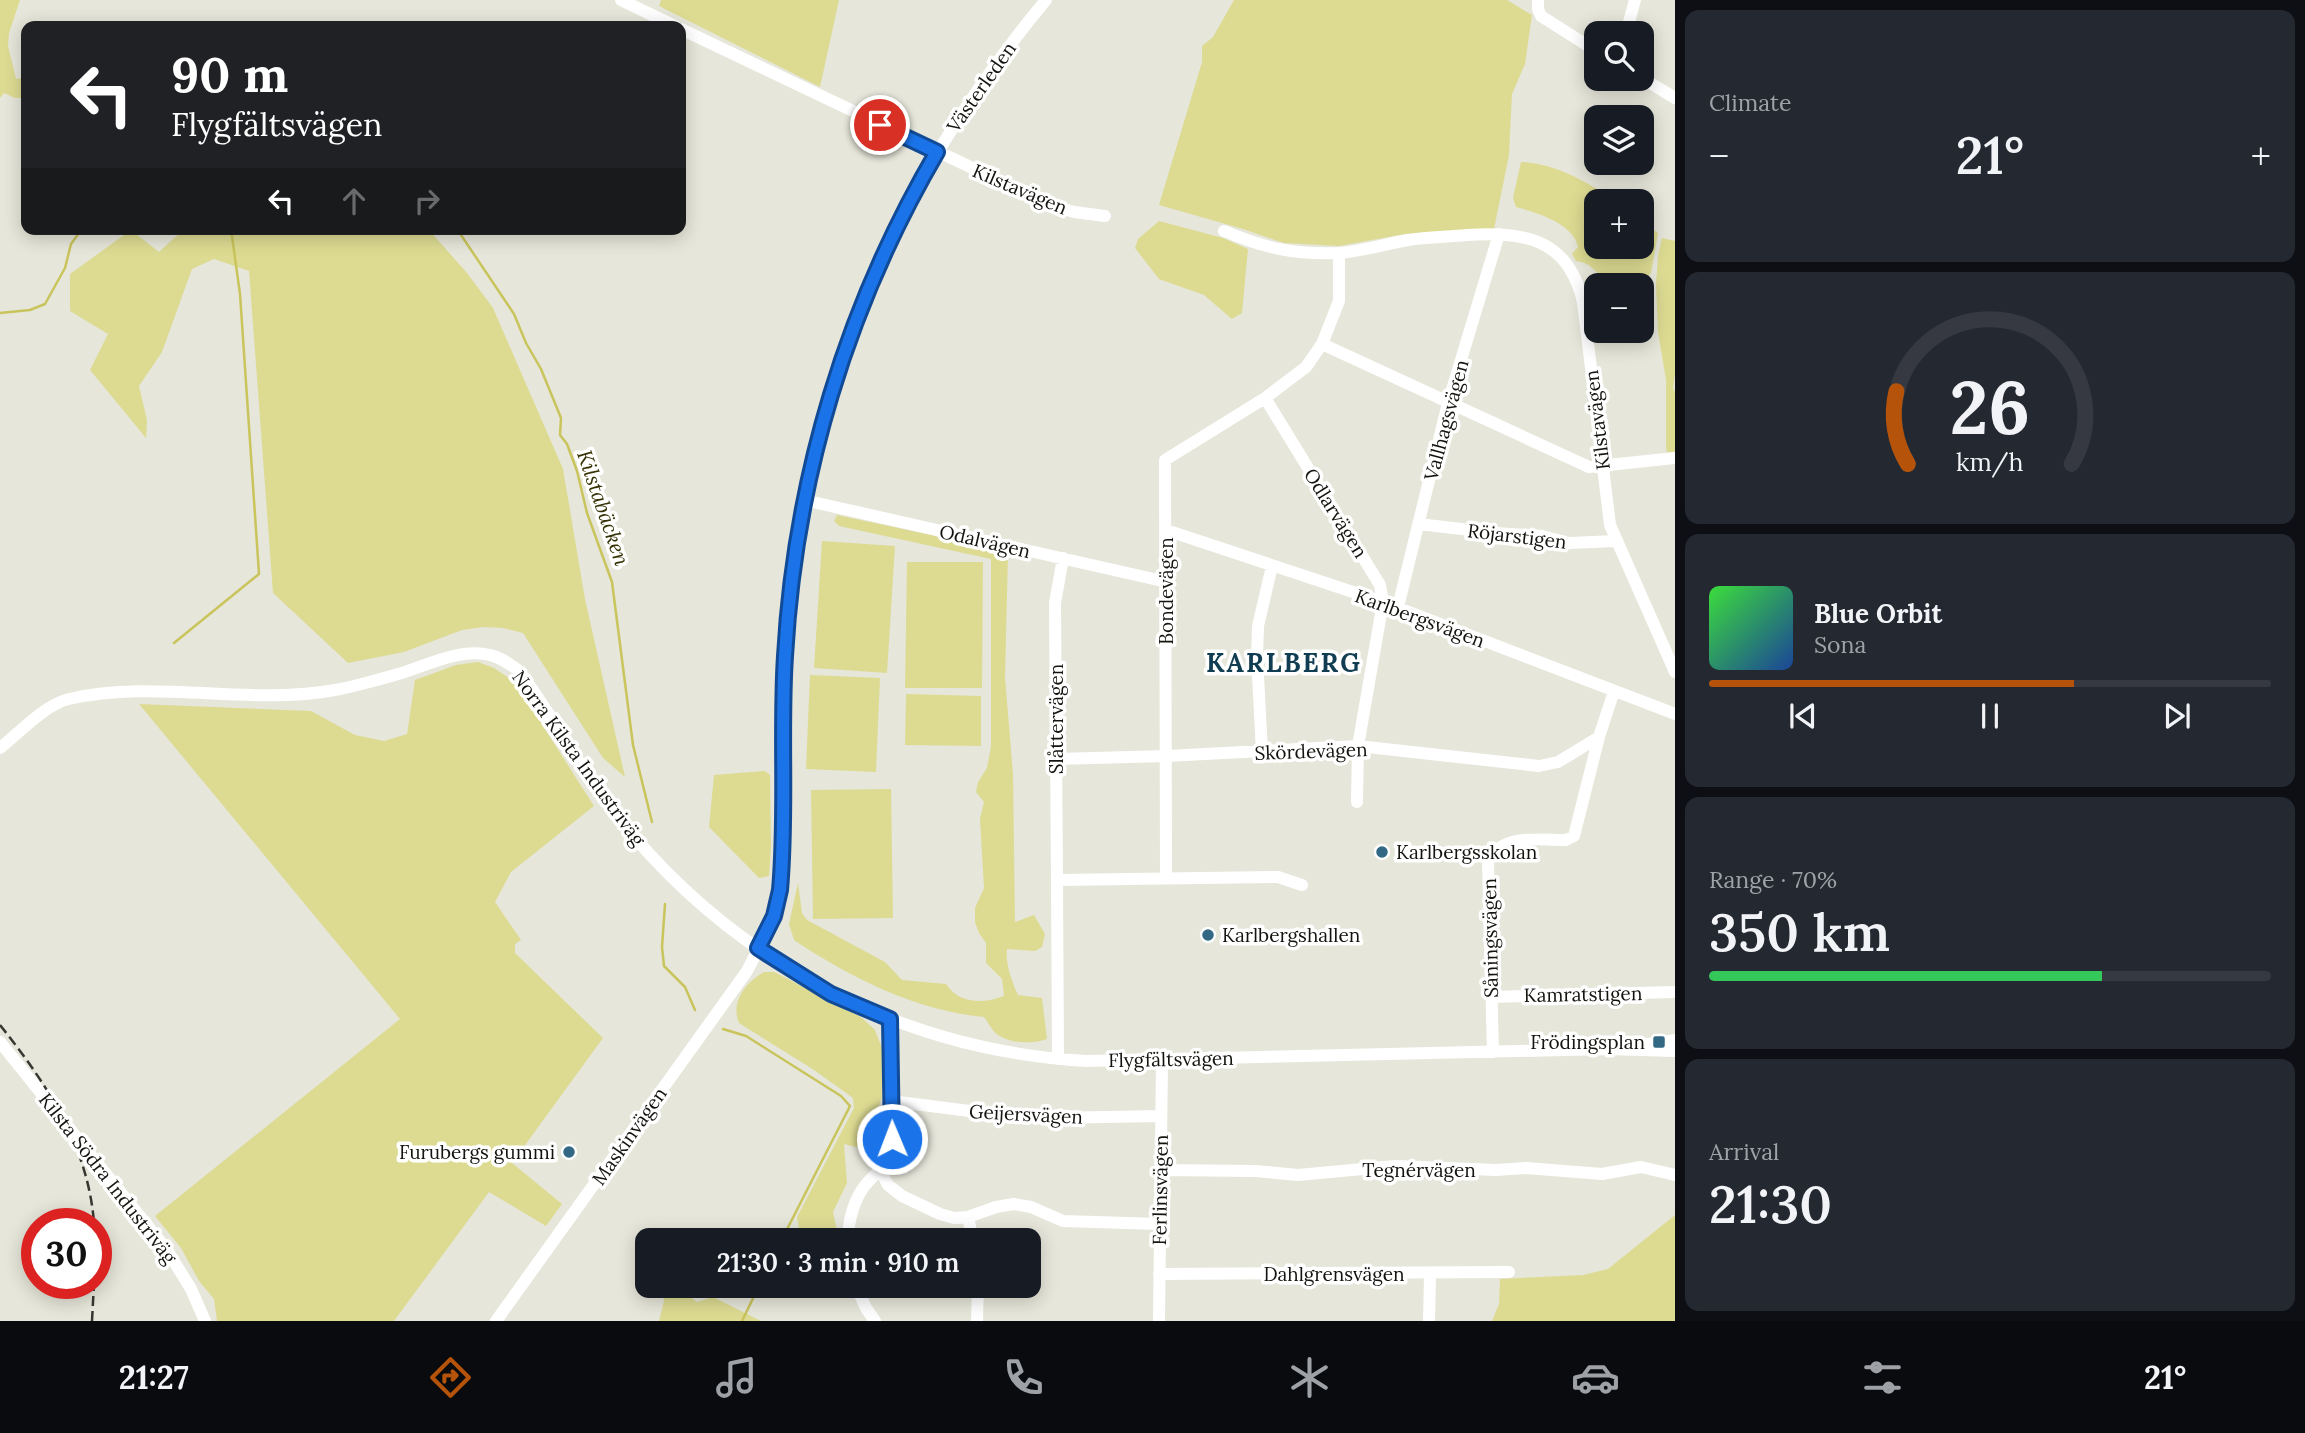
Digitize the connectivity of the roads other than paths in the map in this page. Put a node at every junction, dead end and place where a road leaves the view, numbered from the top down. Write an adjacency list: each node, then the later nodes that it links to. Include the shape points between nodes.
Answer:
1 (621, 0): 5 (street)
2 (1046, 0): 11 (street, Västerleden, via 987,75)
3 (1538, 0): 8 (street, via 1541,16)
4 (1635, 0): 6 (street)
5 (665, 21)
6 (1629, 21)
7 (686, 31): 11 (street, Kilstavägen)
8 (1584, 43)
9 (1654, 85): 10 (street)
10 (1675, 98)
11 (937, 152): 12 (street, Kilstavägen, via 1050,205); 21 (street, Västerleden, via 889,241 853,325)
12 (1105, 216)
13 (1224, 232): 15 (street, Kilstavägen, via 1278,250)
14 (1499, 234): 15 (street, Kilstavägen, via 1423,238); 18 (street, Vallhagsvägen); 20 (street, Kilstavägen, via 1525,237 1552,250 1579,285)
15 (1339, 253): 16 (street, Bondevägen, via 1339,301)
16 (1322, 344): 17 (street, Bondevägen, via 1300,373); 18 (street)
17 (1265, 398): 23 (street, Bondevägen, via 1165,460); 28 (street, Odlarvägen, via 1376,577)
18 (1448, 404): 20 (street, via 1579,464); 22 (street, Vallhagsvägen)
19 (1675, 458): 20 (street)
20 (1603, 466): 24 (street, Kilstavägen, via 1606,506)
21 (804, 500): 25 (street, Odalvägen); 43 (street, Västerleden, via 785,656 780,890 774,916)
22 (1419, 524): 24 (street, Röjarstigen, via 1542,536 1569,543); 29 (street, Vallhagsvägen)
23 (1166, 530): 26 (street, Karlbergsvägen); 27 (street, Bondevägen)
24 (1616, 541): 30 (street, Kilstavägen)
25 (1063, 558): 27 (street, Odalvägen); 38 (street, Slåttervägen, via 1055,603)
26 (1272, 566): 28 (street, Karlbergsvägen); 36 (street, via 1258,626)
27 (1167, 582): 37 (street, Bondevägen)
28 (1383, 601): 29 (street, Karlbergsvägen); 34 (street)
29 (1398, 607): 31 (street, Karlbergsvägen)
30 (1675, 671)
31 (1614, 691): 32 (street, Karlbergsvägen); 33 (street, Såningsvägen)
32 (1674, 710)
33 (1599, 737): 34 (street, Skördevägen, via 1558,762 1539,766); 45 (street, Såningsvägen, via 1574,836 1508,842 1492,852)
34 (1358, 746): 36 (street, Skördevägen); 39 (street)
35 (0, 748): 43 (street, Norra Kilsta Industriväg, via 57,703 80,697 311,694 461,654 492,655 518,670 614,812 647,852 693,899)
36 (1262, 752): 37 (street, Skördevägen)
37 (1167, 756): 38 (street, Skördevägen); 40 (street, Bondevägen)
38 (1056, 759): 41 (street, Slåttervägen)
39 (1357, 802)
40 (1166, 878): 41 (street); 42 (street, via 1278,877)
41 (1056, 880): 52 (street, Slåttervägen)
42 (1302, 885)
43 (758, 948): 46 (street, Flygfältsvägen, via 831,994); 69 (street, Maskinvägen, via 747,971)
44 (1675, 992): 45 (street, Kamratstigen)
45 (1491, 997): 51 (street, Såningsvägen)
46 (890, 1019): 52 (street, Flygfältsvägen, via 954,1040); 54 (street)
47 (1675, 1041): 49 (street, Flygfältsvägen)
48 (0, 1042): 68 (street, Kilsta Södra Industriväg, via 167,1251)
49 (1606, 1049): 50 (street, Flygfältsvägen); 51 (street, Flygfältsvägen)
50 (1675, 1051)
51 (1493, 1052): 53 (street, Flygfältsvägen)
52 (1058, 1059): 53 (street, Flygfältsvägen)
53 (1161, 1060): 55 (street, Ferlinsvägen)
54 (891, 1101): 55 (street, Geijersvägen, via 1049,1118); 57 (street, via 892,1139)
55 (1161, 1116): 56 (street, Ferlinsvägen)
56 (1161, 1170): 58 (street, Tegnérvägen, via 1298,1175 1395,1166 1602,1174 1641,1167); 60 (street, Ferlinsvägen)
57 (881, 1171): 59 (street, via 888,1185 921,1206); 61 (street, via 859,1197)
58 (1675, 1175)
59 (968, 1217): 60 (street, via 1014,1204 1063,1221); 62 (street)
60 (1160, 1224): 64 (street, Ferlinsvägen)
61 (850, 1228)
62 (971, 1228)
63 (1509, 1272): 65 (street, Dahlgrensvägen)
64 (1159, 1274): 65 (street, Dahlgrensvägen); 72 (street, Ferlinsvägen)
65 (1430, 1274): 73 (street)
66 (861, 1298): 70 (street)
67 (978, 1298): 71 (street)
68 (205, 1321)
69 (496, 1321)
70 (875, 1321)
71 (977, 1321)
72 (1159, 1321)
73 (1429, 1321)

